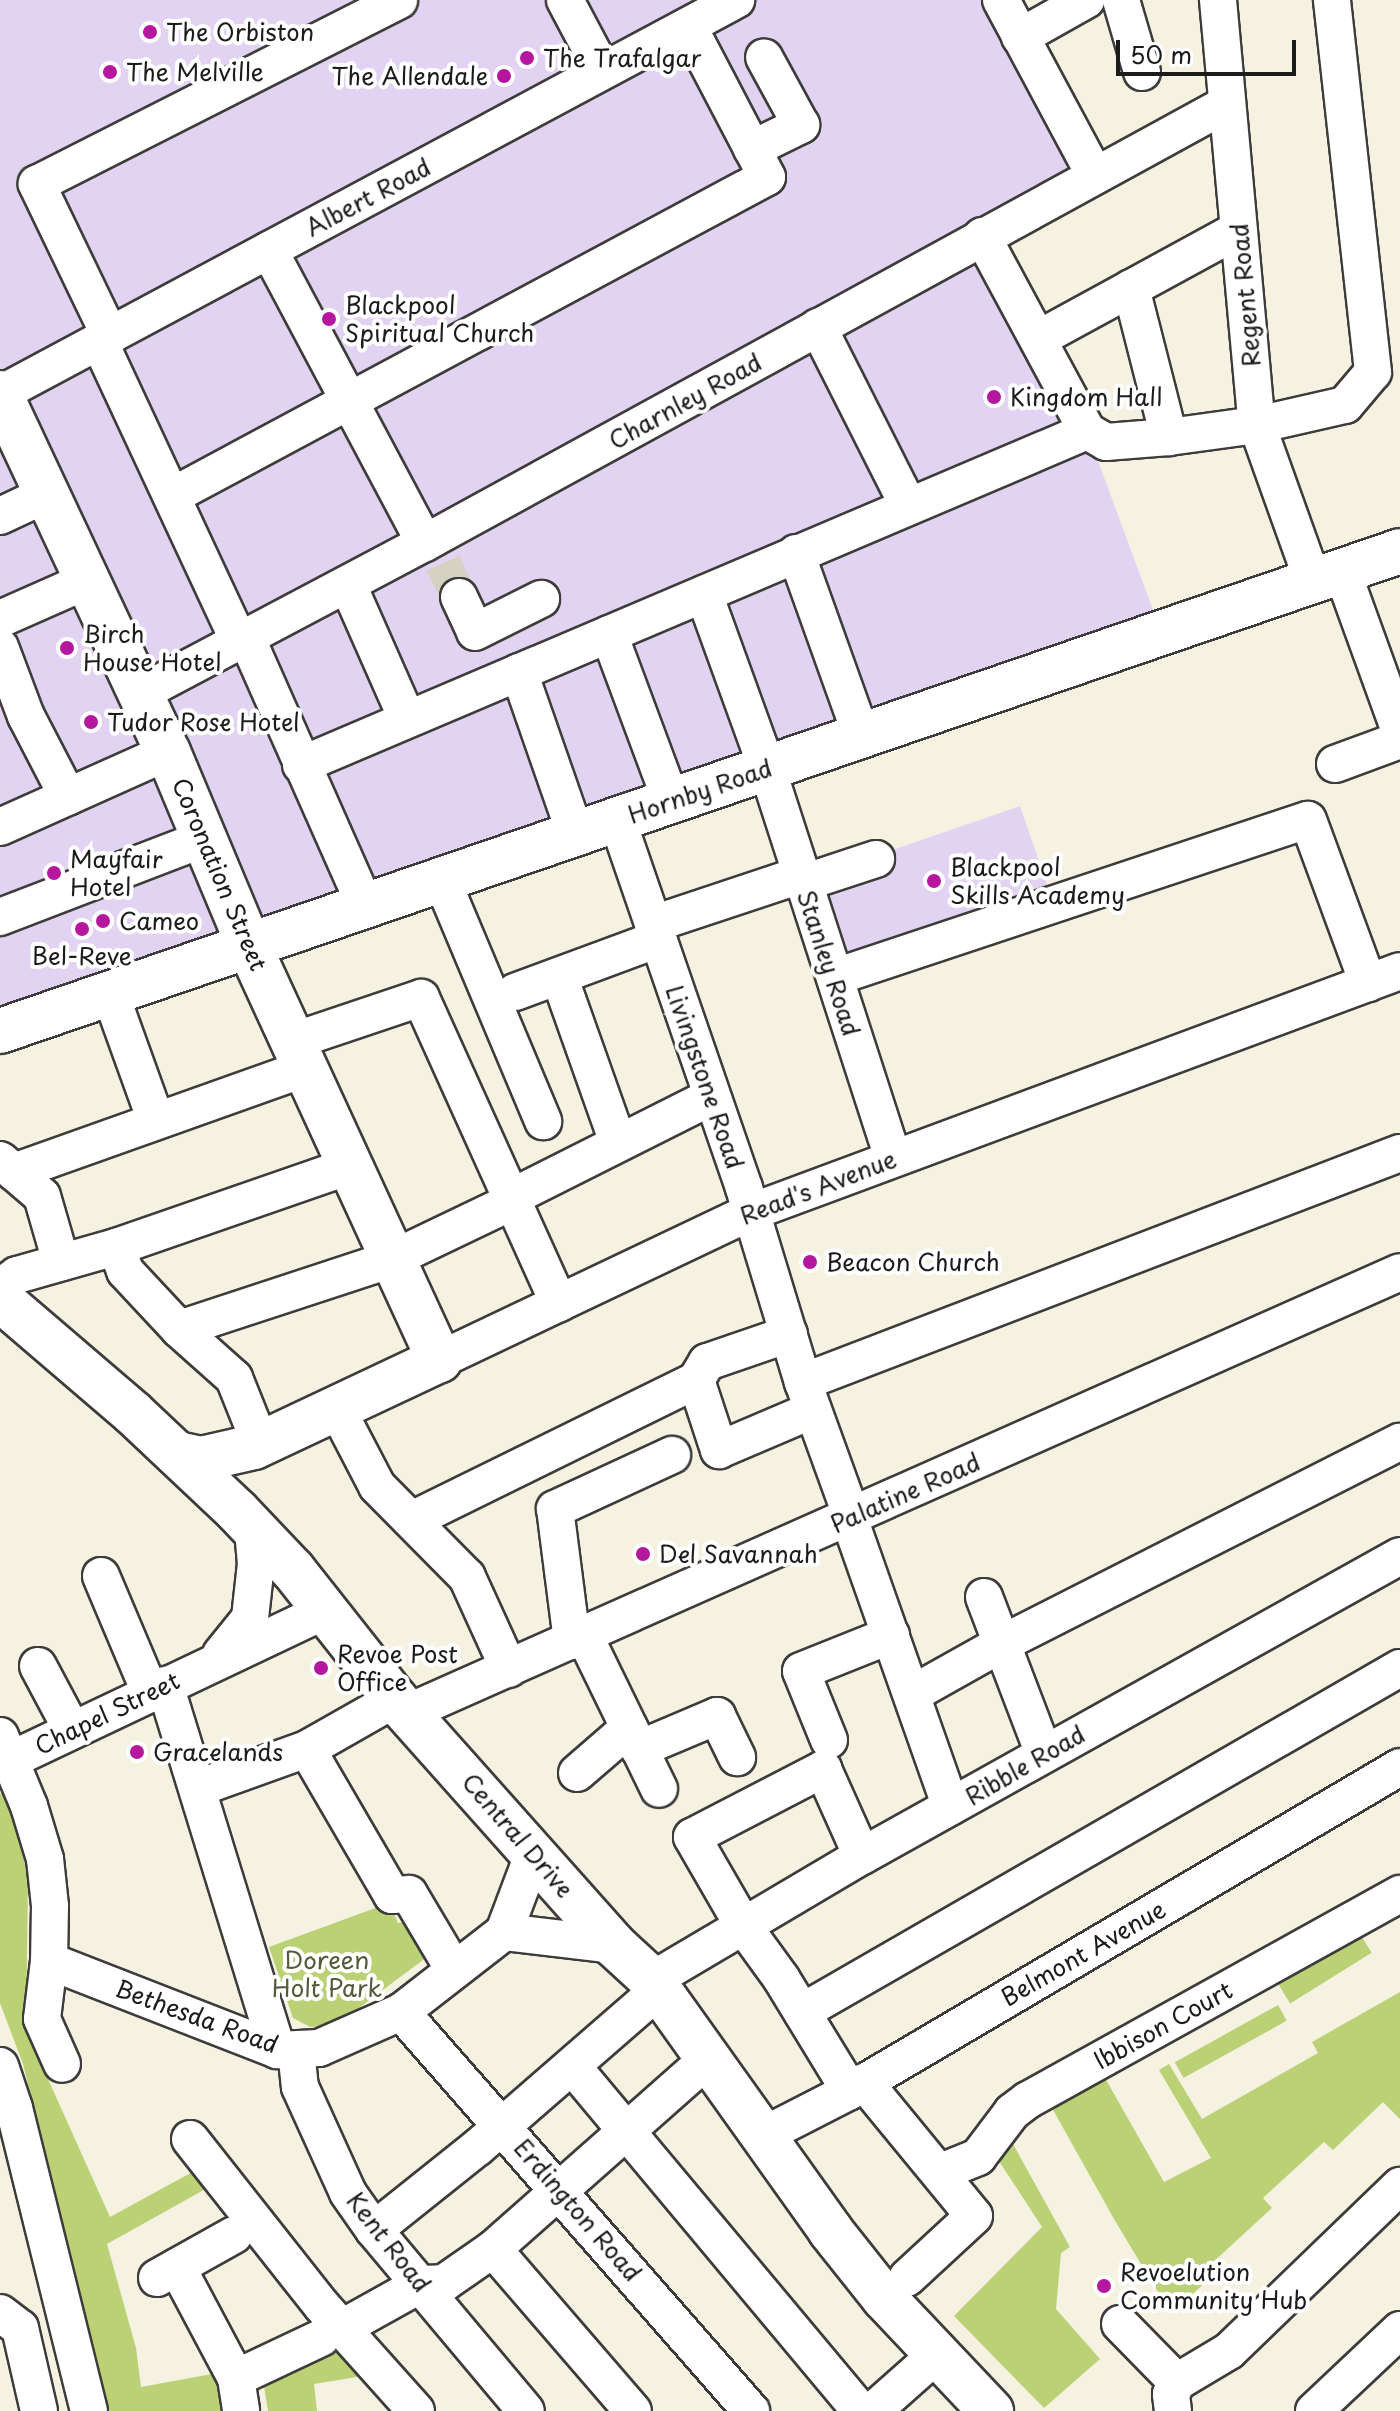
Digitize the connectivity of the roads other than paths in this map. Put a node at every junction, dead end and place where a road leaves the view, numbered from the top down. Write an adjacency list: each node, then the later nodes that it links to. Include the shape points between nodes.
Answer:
1 (399, 0): 22 (street, via 37,184)
2 (565, 0): 12 (street)
3 (736, 0): 9 (street, Albert Road)
4 (1001, 0): 10 (street)
5 (1086, 0): 10 (street)
6 (1121, 0): 13 (street)
7 (1218, 0): 14 (street, Regent Road)
8 (1332, 0): 26 (street, via 1373,372 1345,405)
9 (688, 26): 12 (street, Albert Road); 15 (street)
10 (1020, 37): 16 (street)
11 (764, 57): 15 (street, via 801,125)
12 (602, 70): 19 (street, Albert Road)
13 (1142, 72)
14 (1227, 104): 16 (street, Charnley Road); 17 (street, Regent Road)
15 (752, 149): 25 (street, via 767,177)
16 (1095, 175): 18 (street, Charnley Road)
17 (1238, 230): 20 (street); 26 (street, Regent Road)
18 (982, 236): 21 (street, Charnley Road); 23 (street)
19 (269, 250): 22 (street, Albert Road); 25 (street)
20 (1131, 288): 23 (street); 28 (street)
21 (818, 327): 31 (street); 33 (street, Charnley Road)
22 (104, 339): 24 (street, Albert Road); 30 (street)
23 (1038, 339): 27 (street)
24 (1, 392): 29 (main road, Coronation Street)
25 (351, 400): 30 (street); 33 (street)
26 (1257, 425): 28 (street); 36 (street, Regent Road)
27 (1087, 431): 28 (street, via 1106,442); 31 (street)
28 (1169, 437)
29 (47, 494): 32 (street); 37 (main road, Coronation Street)
30 (172, 496): 44 (street)
31 (908, 505): 35 (street)
32 (0, 516)
33 (433, 548): 38 (street, Charnley Road)
34 (1400, 551): 36 (main road, Hornby Road)
35 (796, 553): 39 (street); 51 (street)
36 (1328, 576): 50 (street, Regent Road); 51 (main road, Hornby Road)
37 (86, 581): 42 (street); 47 (main road, Coronation Street)
38 (348, 585): 44 (street, Charnley Road); 48 (street)
39 (704, 594): 43 (street); 56 (street, Stanley Road)
40 (459, 597): 41 (street, via 475,632)
41 (541, 599)
42 (0, 619)
43 (609, 634): 46 (street); 58 (street)
44 (244, 641): 47 (street, Charnley Road); 55 (street)
45 (0, 647): 49 (street)
46 (519, 672): 48 (street); 61 (street)
47 (141, 693): 53 (main road, Coronation Street)
48 (407, 719): 55 (street)
49 (13, 721): 57 (street)
50 (1400, 731)
51 (861, 735): 56 (main road, Hornby Road)
52 (1400, 740): 54 (street)
53 (168, 752): 57 (street); 62 (main road, Coronation Street)
54 (1335, 764)
55 (301, 765): 66 (street)
56 (767, 768): 58 (main road, Hornby Road); 65 (street, Stanley Road)
57 (68, 797): 60 (street)
58 (671, 801): 59 (main road, Hornby Road)
59 (617, 819): 61 (main road, Hornby Road); 68 (street, Livingstone Road)
60 (0, 827)
61 (575, 833): 64 (main road, Hornby Road)
62 (203, 839): 67 (street); 69 (main road, Coronation Street)
63 (876, 859): 65 (street)
64 (441, 878): 66 (main road, Hornby Road); 79 (street)
65 (802, 879): 68 (street); 71 (street, Stanley Road)
66 (365, 905): 69 (main road, Hornby Road)
67 (0, 917)
68 (656, 932): 70 (street); 77 (street, Livingstone Road)
69 (249, 946): 74 (main road, Hornby Road); 76 (main road, Coronation Street)
70 (559, 976): 73 (street); 80 (street)
71 (835, 977): 72 (street, via 1308,820); 82 (street, Stanley Road)
72 (1384, 977): 82 (street, Read's Avenue)
73 (515, 992)
74 (110, 993): 75 (main road, Hornby Road); 78 (street)
75 (0, 1031)
76 (300, 1055): 78 (street); 84 (main road, Coronation Street); 85 (street, via 421,998)
77 (711, 1097): 80 (street); 86 (street, Livingstone Road)
78 (156, 1121): 83 (street)
79 (543, 1121)
80 (618, 1143): 85 (street)
81 (1400, 1153): 98 (street)
82 (893, 1157): 86 (street, Read's Avenue)
83 (7, 1166): 89 (street, via 42,1196)
84 (350, 1166): 87 (street); 88 (main road, Coronation Street)
85 (511, 1200): 88 (street); 93 (street)
86 (751, 1212): 93 (street, Read's Avenue); 95 (street, Livingstone Road)
87 (116, 1247): 89 (street); 94 (street, via 125,1271)
88 (392, 1259): 94 (street); 96 (main road, Coronation Street)
89 (61, 1262): 91 (street, via 10,1278)
90 (1400, 1272): 104 (street, Palatine Road)
91 (0, 1287)
92 (0, 1299): 102 (main road, Central Drive)
93 (559, 1303): 96 (street, Read's Avenue)
94 (179, 1329): 101 (street, via 234,1378)
95 (789, 1334): 97 (street, via 707,1362); 98 (street, Livingstone Road)
96 (439, 1360): 99 (main road, Read's Avenue)
97 (696, 1380): 103 (street); 106 (street)
98 (808, 1396): 103 (street); 104 (street, Livingstone Road)
99 (337, 1409): 101 (main road, Read's Avenue); 106 (street, via 377,1486)
100 (1400, 1442): 113 (street)
101 (257, 1445): 102 (main road, Read's Avenue, via 201,1459); 105 (main road, via 244,1470)
102 (177, 1454): 105 (main road, Central Drive)
103 (693, 1456): 112 (street, via 555,1509)
104 (850, 1518): 111 (street, Livingstone Road); 112 (street, Palatine Road)
105 (245, 1520): 110 (main road, Central Drive); 114 (street, Chapel Street, via 255,1575 250,1618)
106 (412, 1520): 117 (street, via 467,1577)
107 (1400, 1556): 126 (street, Ribble Road)
108 (101, 1576): 118 (street, Kent Road)
109 (984, 1597): 113 (street)
110 (327, 1610): 114 (street, Chapel Street); 120 (main road, Central Drive)
111 (891, 1635): 119 (street, Livingstone Road); 123 (street, via 801,1671)
112 (578, 1638): 117 (street, Palatine Road); 122 (street)
113 (1001, 1644): 119 (street); 126 (street)
114 (214, 1661): 118 (street, Chapel Street)
115 (38, 1666): 121 (street)
116 (1400, 1668): 143 (street)
117 (509, 1669): 120 (street, Palatine Road)
118 (158, 1688): 121 (street, Chapel Street); 130 (street, Kent Road)
119 (912, 1694): 132 (street, Livingstone Road)
120 (402, 1706): 124 (street, Palatine Road); 133 (main road, Central Drive)
121 (72, 1730): 125 (street, Chapel Street)
122 (634, 1738): 127 (street, via 717,1716); 129 (street); 131 (street)
123 (829, 1740)
124 (307, 1749): 130 (street, Palatine Road); 140 (street, via 392,1895 409,1894)
125 (3, 1753): 139 (street, via 45,1859)
126 (1044, 1754): 132 (street, Ribble Road)
127 (737, 1757)
128 (1400, 1767): 149 (street, Belmont Avenue)
129 (577, 1773)
130 (198, 1788): 144 (street, Kent Road)
131 (659, 1789)
132 (951, 1807): 134 (street, Ribble Road)
133 (534, 1852): 137 (street); 138 (main road, Central Drive)
134 (862, 1856): 136 (street, Ribble Road); 136 (street, via 823,1769 692,1837)
135 (1400, 1894): 154 (street, Ibbison Court, via 1028,2100 1012,2112 978,2157)
136 (744, 1927): 141 (street, Ribble Road); 143 (street)
137 (504, 1932): 138 (street); 140 (street, Bethesda Road)
138 (614, 1945): 141 (main road, Central Drive)
139 (49, 1961): 144 (street, Bethesda Road); 146 (street, via 42,2019)
140 (453, 1968): 142 (street, Bethesda Road)
141 (656, 1984): 145 (main road, Central Drive); 148 (street, Ribble Road)
142 (401, 2012): 144 (street, Bethesda Road, via 336,2044); 150 (street, Erdington Road)
143 (802, 2012): 149 (street)
144 (286, 2050): 157 (street, Kent Road, via 348,2193)
145 (708, 2059): 151 (street); 152 (main road, Central Drive)
146 (62, 2064)
147 (0, 2066): 170 (street)
148 (572, 2066): 150 (street, Ribble Road); 151 (street)
149 (857, 2087): 152 (street, Belmont Avenue); 154 (street)
150 (503, 2124): 156 (street, Erdington Road); 157 (street, Ribble Road)
151 (625, 2131): 156 (street); 175 (street)
152 (764, 2135): 166 (main road, Central Drive, via 830,2230)
153 (190, 2139): 165 (street)
154 (941, 2172): 160 (street, via 974,2216)
155 (1400, 2186): 168 (street)
156 (559, 2188): 159 (street); 174 (street, Erdington Road)
157 (374, 2230): 161 (street, Kent Road)
158 (234, 2235): 167 (street, via 166,2273)
159 (493, 2249): 161 (street, via 444,2283); 173 (street)
160 (907, 2278)
161 (421, 2284): 165 (street); 172 (street, Kent Road)
162 (0, 2313): 169 (street, via 20,2328)
163 (1120, 2324): 168 (street)
164 (1400, 2330): 178 (street)
165 (332, 2333): 167 (street); 171 (street)
166 (936, 2355): 176 (street); 177 (main road, Central Drive)
167 (239, 2395)
168 (1175, 2396)
169 (39, 2411)
170 (89, 2411)
171 (416, 2411)
172 (526, 2411)
173 (633, 2411)
174 (751, 2411)
175 (860, 2411)
176 (873, 2411)
177 (991, 2411)
178 (1314, 2411)

